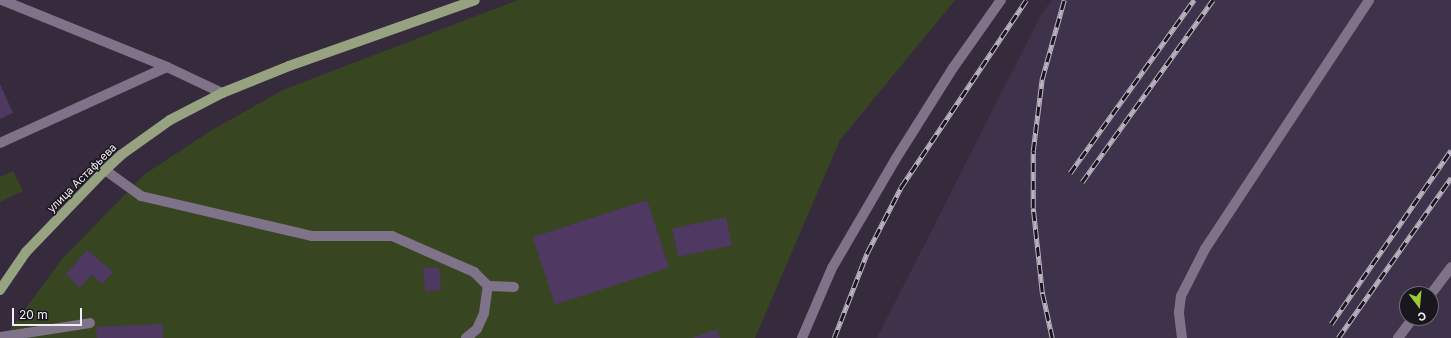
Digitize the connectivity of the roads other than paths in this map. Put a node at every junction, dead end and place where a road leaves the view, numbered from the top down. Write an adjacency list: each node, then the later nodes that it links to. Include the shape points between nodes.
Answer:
1 (4, 0): 5 (street)
2 (475, 0): 6 (main road, улица Астафьева)
3 (1001, 0): 18 (street, via 953,68 895,160 832,268)
4 (1369, 0): 19 (street, via 1205,249 1181,296 1179,312)
5 (167, 67): 6 (street); 7 (street)
6 (222, 93): 8 (main road, улица Астафьева, via 170,120 121,155)
7 (0, 143)
8 (105, 170): 10 (street, via 141,196 310,236 392,236 474,272); 13 (main road, улица Астафьева, via 26,252)
9 (1451, 267): 11 (street)
10 (488, 286): 12 (street); 17 (street, via 484,313 477,328)
11 (1436, 286)
12 (514, 287)
13 (0, 290)
14 (90, 323): 16 (street)
15 (1406, 326): 20 (street)
16 (0, 337)
17 (466, 338)
18 (802, 338)
19 (1182, 338)
20 (1398, 338)

